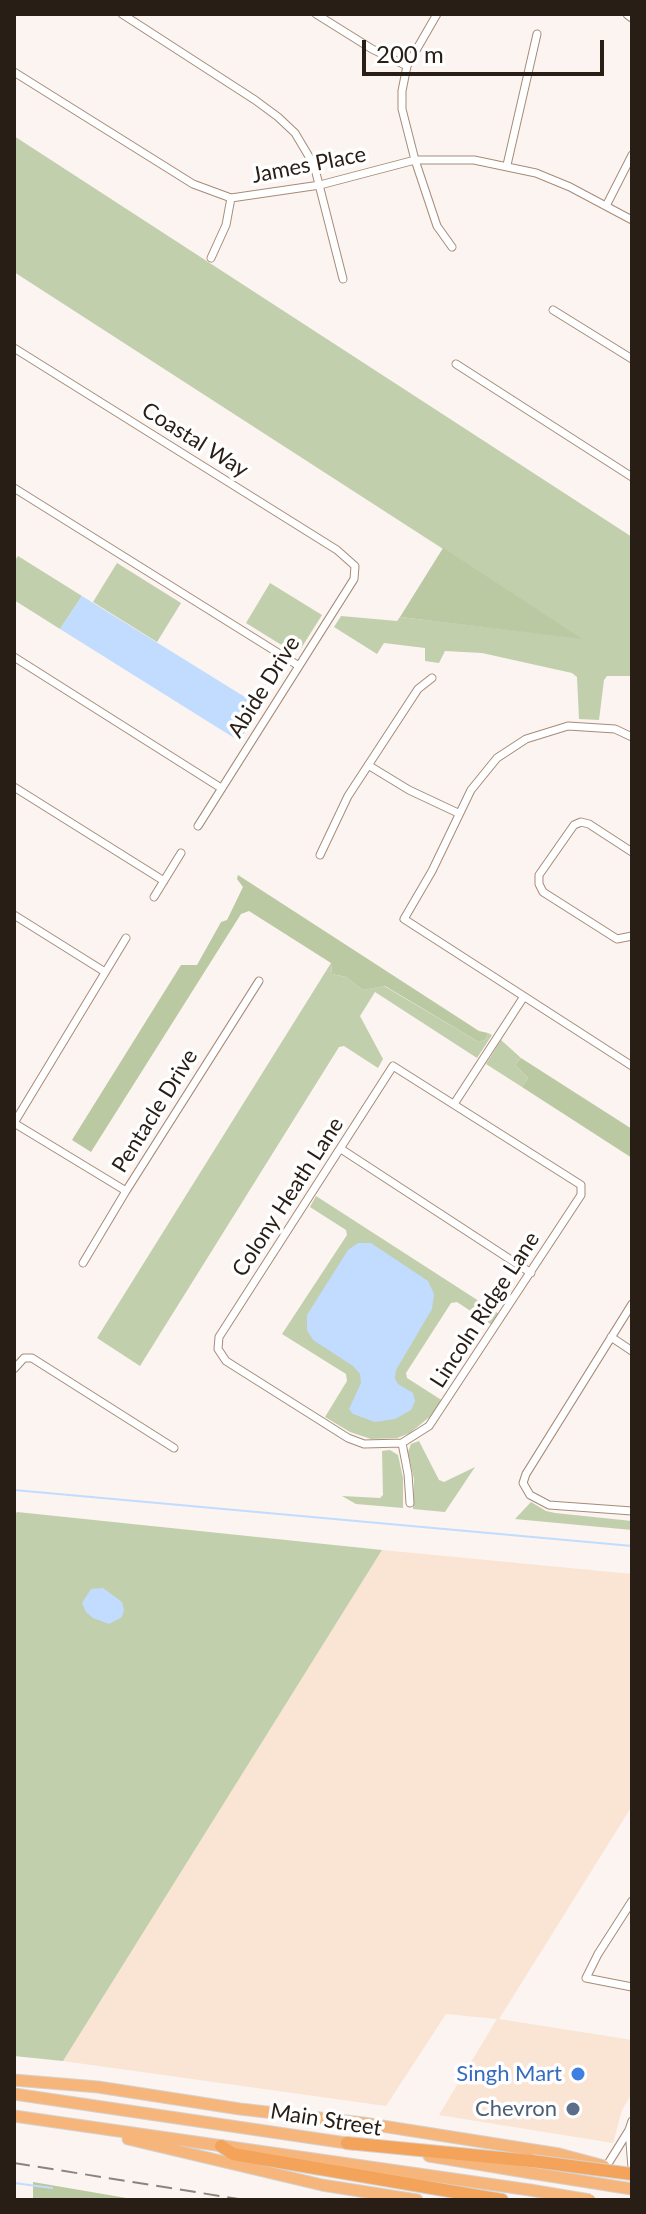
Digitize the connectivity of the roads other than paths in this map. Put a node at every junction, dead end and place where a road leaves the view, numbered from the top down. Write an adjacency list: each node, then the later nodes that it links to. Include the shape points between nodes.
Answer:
1 (122, 14): 10 (street, via 278,117 303,144)
2 (316, 14): 5 (street)
3 (437, 14): 5 (street)
4 (537, 34): 9 (street)
5 (407, 66): 8 (street, via 402,109)
6 (14, 72): 11 (street, James Place, via 193,184)
7 (632, 155): 12 (street)
8 (415, 160): 9 (street, James Place); 10 (street, James Place); 14 (street, via 437,226)
9 (507, 165): 12 (street, James Place)
10 (320, 185): 11 (street, James Place); 16 (street)
11 (231, 198): 15 (street)
12 (606, 206): 13 (street, James Place)
13 (632, 220)
14 (452, 247)
15 (211, 258)
16 (343, 279)
17 (553, 310): 19 (street)
18 (14, 348): 23 (street, Coastal Way)
19 (632, 359)
20 (456, 364): 21 (street)
21 (632, 477)
22 (14, 488): 25 (street)
23 (355, 566): 25 (street, Abide Drive, via 354,579)
24 (14, 657): 30 (street)
25 (299, 666): 30 (street, Abide Drive)
26 (432, 678): 28 (street, via 418,689)
27 (632, 737): 31 (street, via 615,729 568,726 526,739 497,758)
28 (368, 765): 31 (street); 35 (street)
29 (14, 787): 36 (street)
30 (221, 788): 32 (street, Abide Drive)
31 (458, 813): 43 (street, via 404,919)
32 (198, 826)
33 (632, 852): 39 (street, via 581,822 539,875 543,892 617,939)
34 (181, 853): 36 (street)
35 (320, 855)
36 (164, 881): 37 (street)
37 (154, 897)
38 (14, 915): 41 (street)
39 (632, 936)
40 (126, 938): 41 (street)
41 (105, 972): 46 (street)
42 (259, 981): 48 (street, Pentacle Drive)
43 (523, 998): 44 (street); 45 (street)
44 (632, 1066)
45 (454, 1104): 47 (street, Colony Heath Lane, via 393,1066); 50 (street, Lincoln Ridge Lane, via 581,1185 581,1195)
46 (14, 1123): 48 (street)
47 (341, 1149): 50 (street); 55 (street, Colony Heath Lane, via 219,1337 218,1349 226,1361 348,1438 364,1444)
48 (126, 1191): 49 (street, Pentacle Drive)
49 (83, 1263)
50 (531, 1273): 55 (street, Lincoln Ridge Lane, via 429,1426)
51 (632, 1304): 52 (street)
52 (611, 1337): 53 (street); 58 (street, via 523,1483 530,1495 549,1505)
53 (632, 1351)
54 (14, 1369): 56 (street, via 24,1358 32,1358)
55 (402, 1443): 57 (street)
56 (174, 1448)
57 (410, 1503)
58 (632, 1511)
59 (632, 1901): 60 (street, via 586,1978)
60 (632, 1987)
61 (14, 2080): 69 (highway, via 363,2123)
62 (14, 2094): 67 (highway, Main Street)
63 (14, 2116): 65 (highway, Main Street)
64 (632, 2121): 66 (street)
65 (53, 2122): 68 (highway, Main Street); 73 (highway, via 322,2185)
66 (629, 2130): 69 (street); 71 (street)
67 (347, 2143): 70 (highway)
68 (221, 2146): 74 (highway, via 233,2154); 76 (highway, Main Street, bridge)
69 (604, 2166): 71 (highway); 75 (highway, via 583,2170)
70 (532, 2167): 71 (highway, bridge); 72 (highway, bridge)
71 (632, 2171)
72 (632, 2189)
73 (417, 2200)
74 (502, 2200)
75 (575, 2200)
76 (590, 2200)

